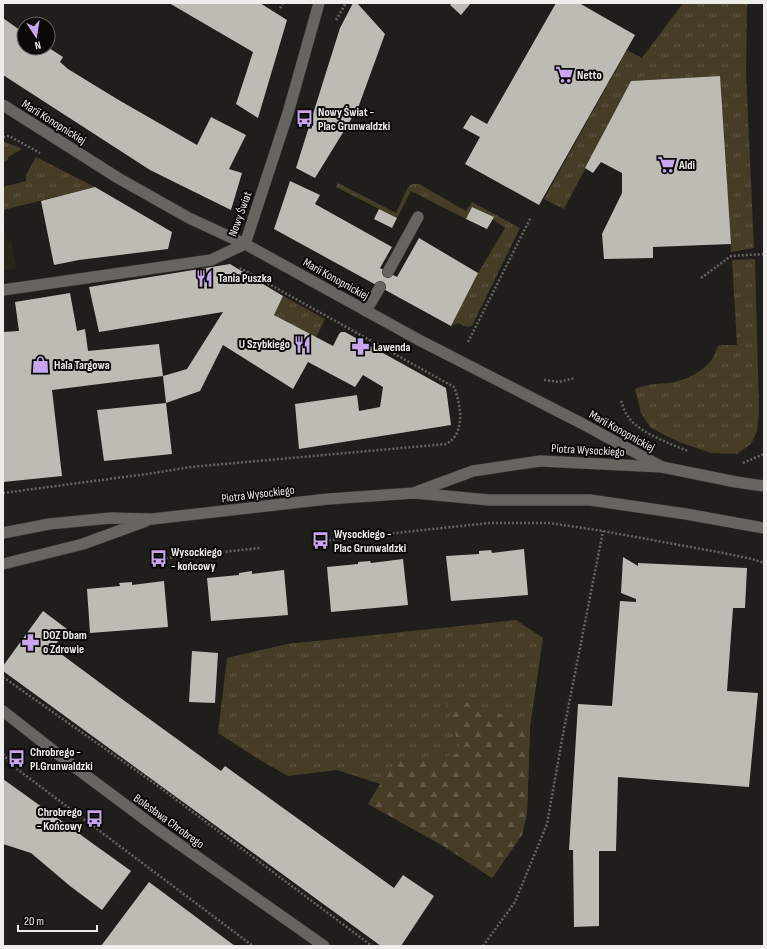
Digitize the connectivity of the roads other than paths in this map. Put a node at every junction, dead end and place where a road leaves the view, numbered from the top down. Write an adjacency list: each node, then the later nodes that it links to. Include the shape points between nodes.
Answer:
1 (317, 4): 4 (street, Nowy Świat, via 288,113)
2 (3, 105): 4 (street, Marii Konopnickiej, via 118,178 189,218)
3 (418, 217): 5 (street)
4 (245, 244): 7 (street, Nowy Świat, via 211,260); 8 (street, Marii Konopnickiej)
5 (388, 272)
6 (380, 287): 8 (street)
7 (3, 290)
8 (366, 311): 9 (street, Marii Konopnickiej)
9 (662, 467): 10 (street, Piotra Wysockiego); 11 (street, Piotra Wysockiego, via 540,461 473,471)
10 (764, 486)
11 (414, 493): 12 (street, Piotra Wysockiego, via 328,499); 13 (street, Piotra Wysockiego, via 489,500 590,500)
12 (152, 519): 14 (street, Piotra Wysockiego, via 103,519 49,524); 15 (street, Piotra Wysockiego, via 83,544)
13 (764, 528)
14 (3, 533)
15 (3, 564)
16 (3, 711): 17 (street, Bolesława Chrobrego, via 159,830)
17 (324, 946)

